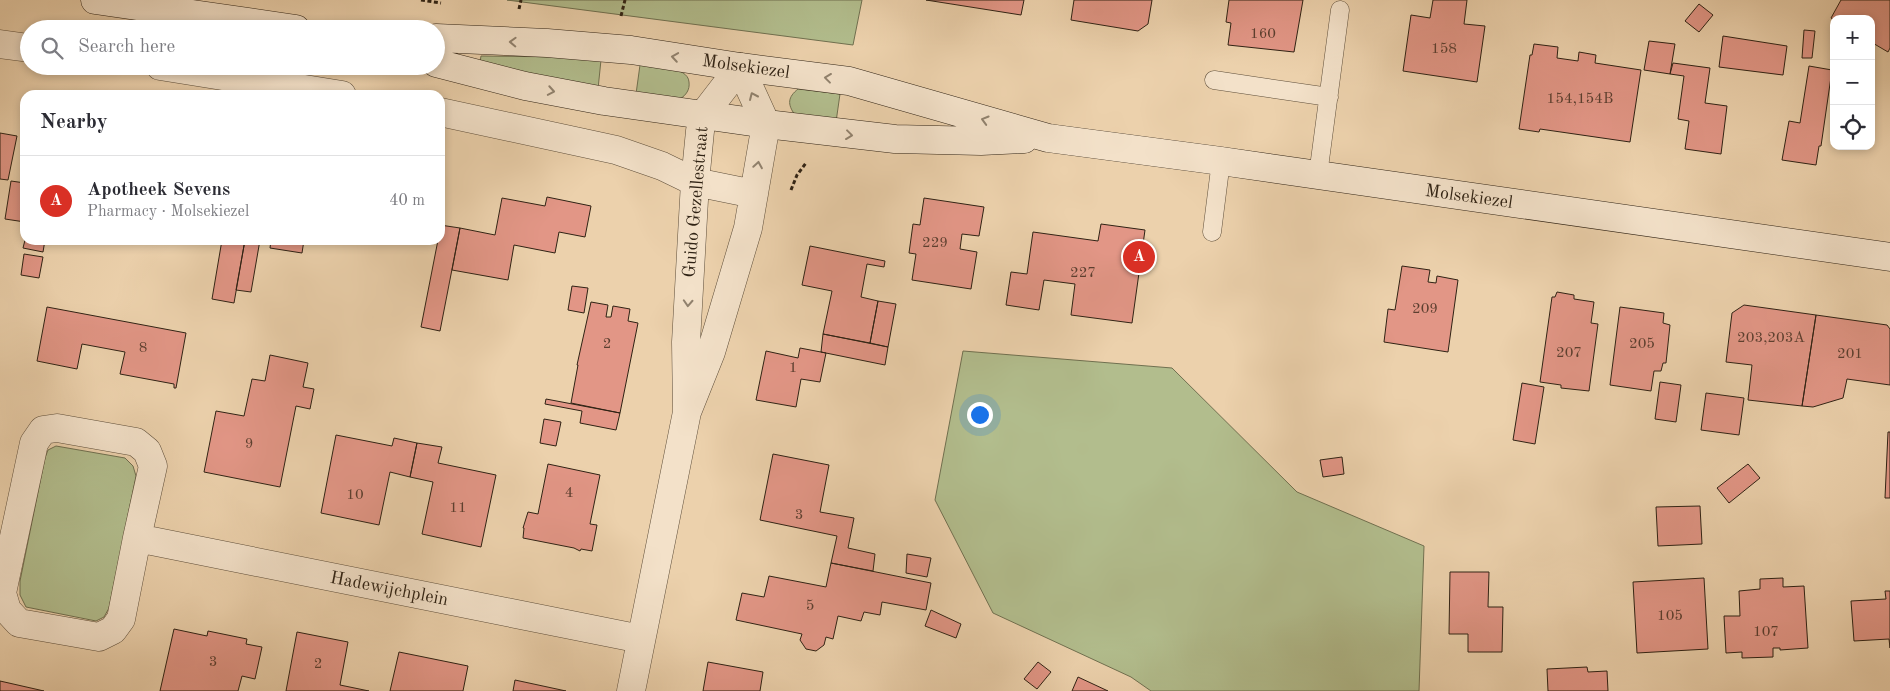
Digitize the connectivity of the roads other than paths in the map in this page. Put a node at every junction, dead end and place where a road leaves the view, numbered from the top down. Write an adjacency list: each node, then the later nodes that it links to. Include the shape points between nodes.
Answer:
1 (95, 0): 3 (street)
2 (1340, 10): 12 (lane)
3 (234, 20)
4 (445, 38): 8 (street, Molsekiezel, one-way to 4, via 621,49)
5 (0, 44): 6 (street)
6 (20, 47)
7 (445, 65): 14 (street, Molsekiezel, one-way to 14, via 525,86)
8 (740, 67): 14 (street, Guido Gezellestraat); 15 (street, one-way to 8); 16 (street, Molsekiezel, one-way to 8, via 849,81)
9 (216, 75): 11 (street)
10 (1214, 80): 12 (lane)
11 (311, 90)
12 (1329, 97): 18 (lane)
13 (445, 113): 19 (street, via 616,150)
14 (703, 115): 15 (street, Molsekiezel); 19 (street, Guido Gezellestraat)
15 (766, 124): 16 (street, Molsekiezel, one-way to 16, via 895,139 980,141); 20 (street, Guido Gezellestraat, one-way to 15)
16 (1048, 138): 17 (street, Molsekiezel)
17 (1221, 161): 18 (street, Molsekiezel); 21 (lane)
18 (1318, 175): 22 (street, Molsekiezel)
19 (695, 182): 20 (street); 23 (street, Guido Gezellestraat, one-way to 23, via 686,342)
20 (754, 194): 23 (street, Guido Gezellestraat, via 748,228 711,352)
21 (1212, 232)
22 (1890, 257)
23 (687, 412): 25 (street, Guido Gezellestraat)
24 (137, 538): 24 (street, via 153,466 147,451 136,442 57,428 43,430 34,443 2,593 7,610 19,623 99,637 113,630 122,619); 25 (street, Hadewijchplein)
25 (641, 639): 26 (street, Guido Gezellestraat)
26 (631, 691)

